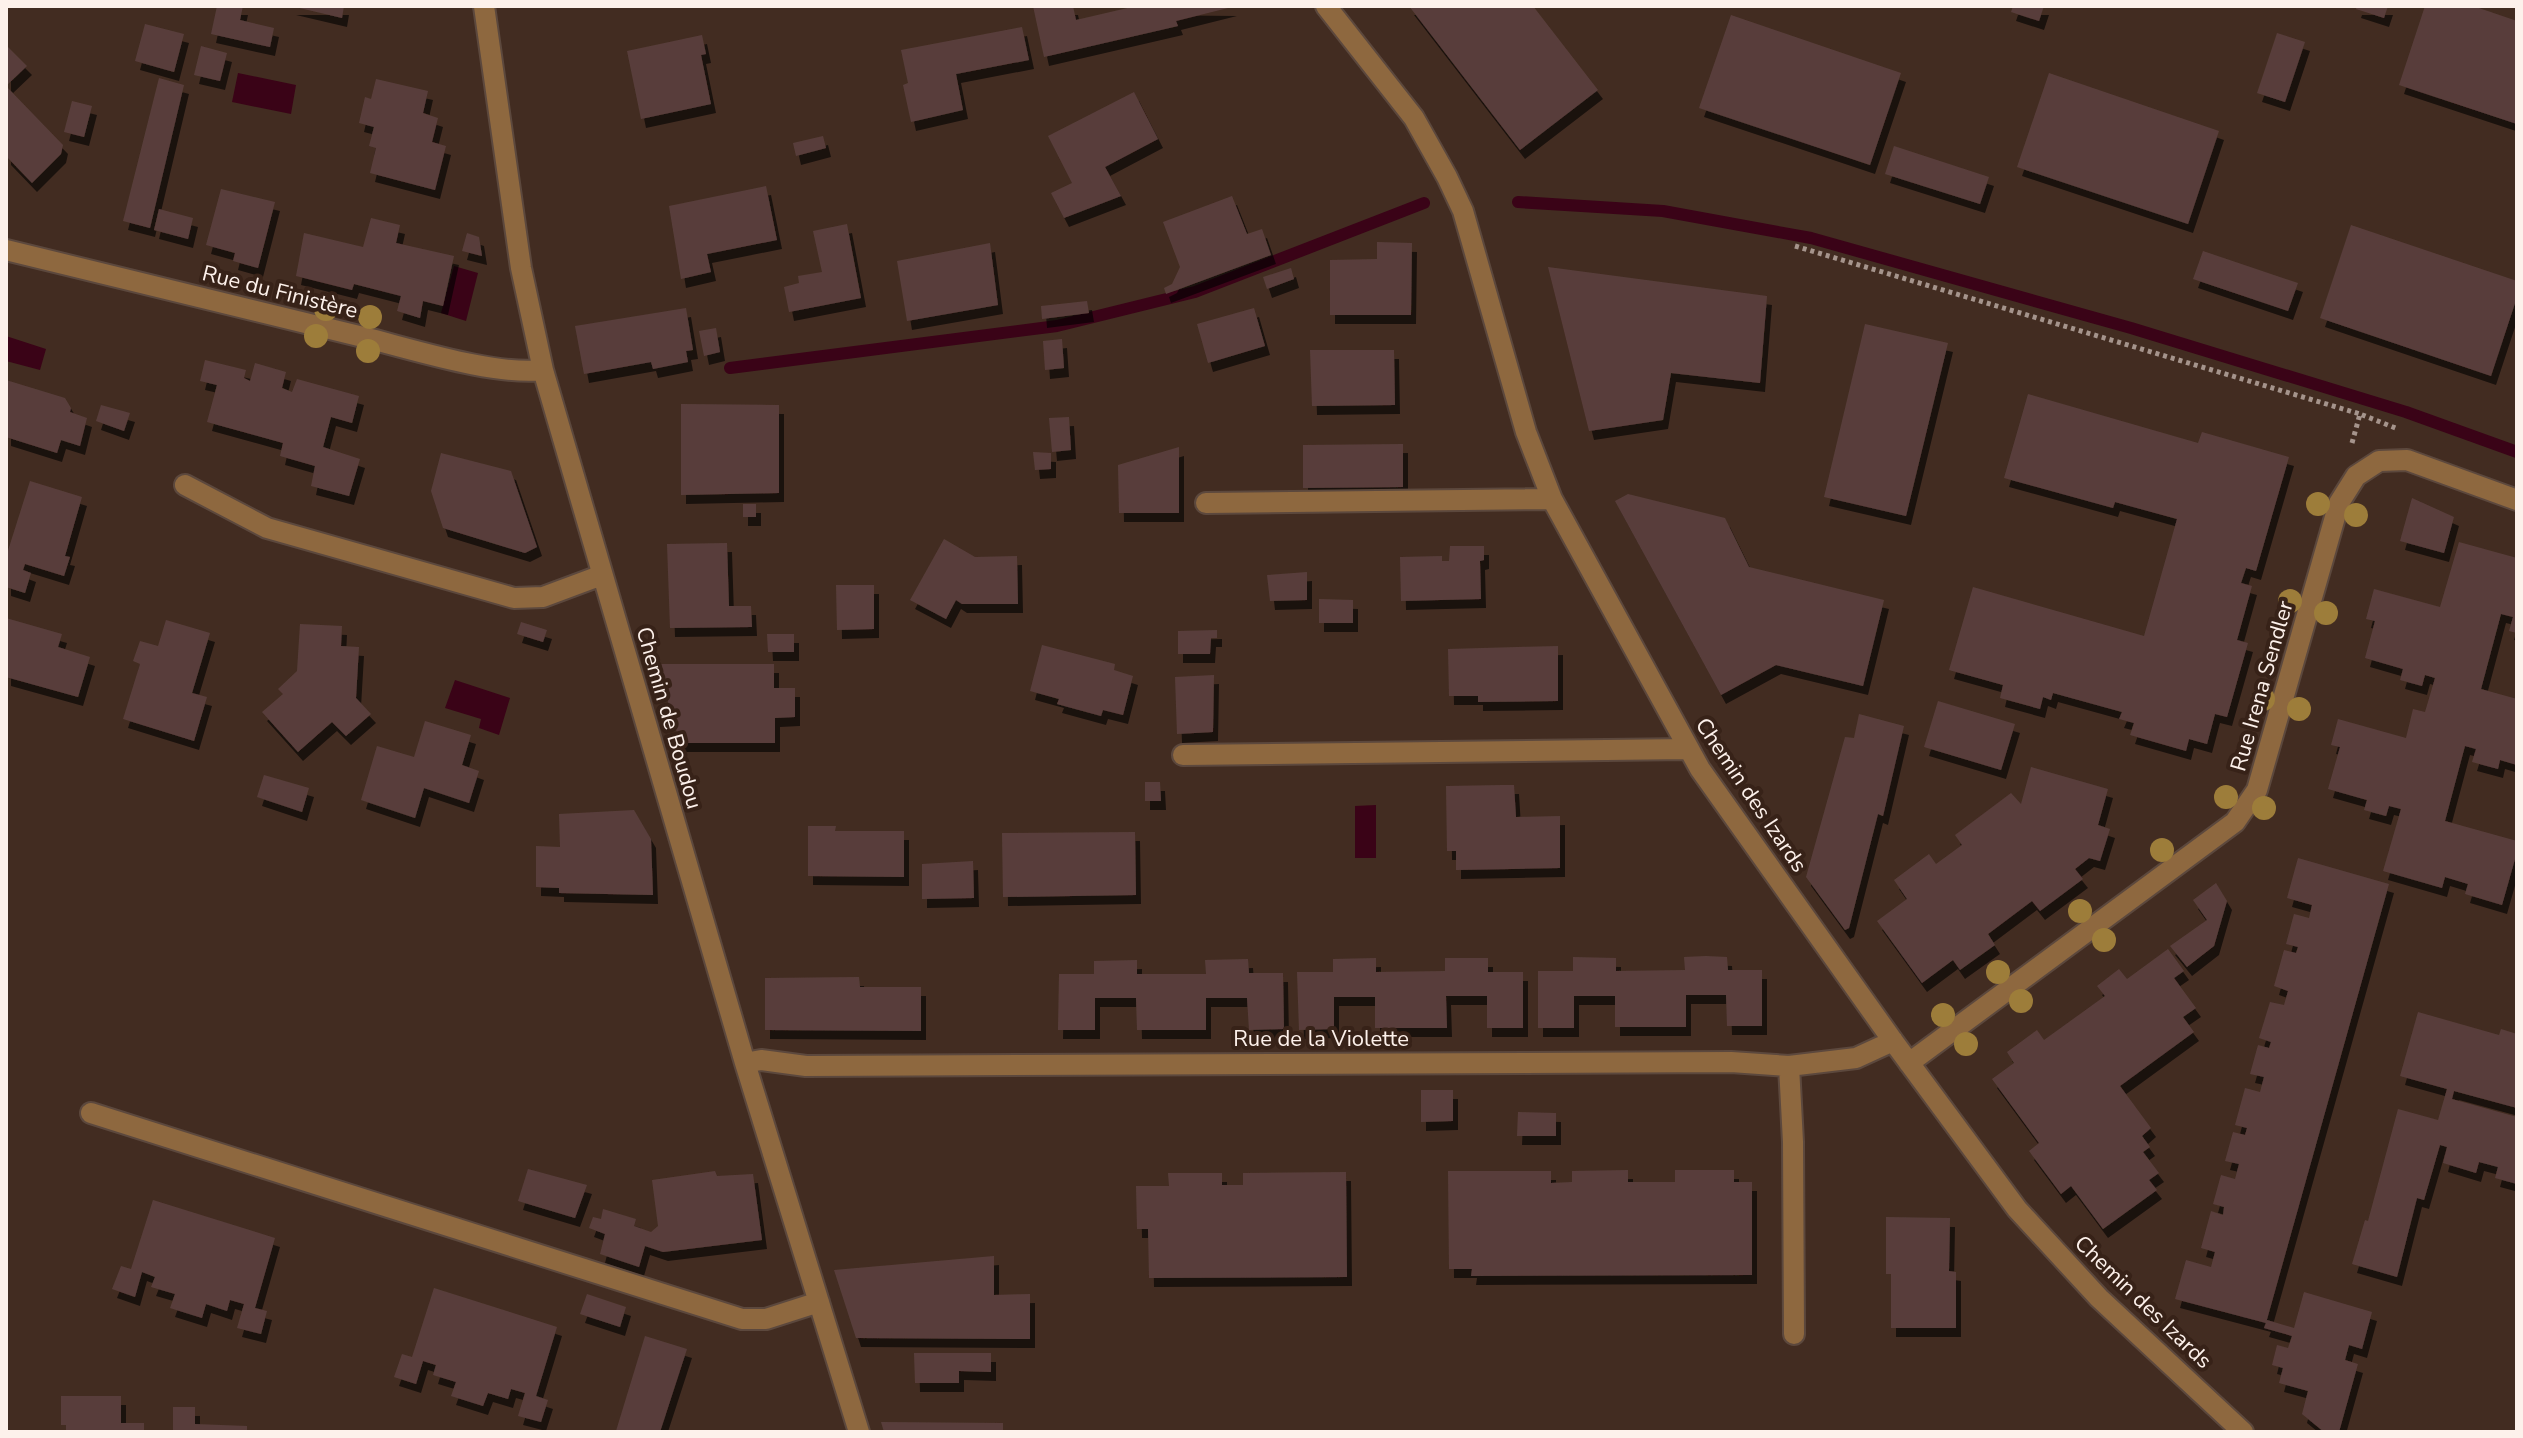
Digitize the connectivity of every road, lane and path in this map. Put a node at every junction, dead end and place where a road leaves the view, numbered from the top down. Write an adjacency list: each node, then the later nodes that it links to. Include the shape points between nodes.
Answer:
1 (484, 6): 5 (street, Chemin de Boudou, via 521,268)
2 (1326, 6): 8 (street, Chemin des Izards, via 1414,118 1452,188 1526,432)
3 (1795, 246): 6 (path)
4 (6, 250): 5 (street, Rue du Finistère, via 423,352 508,370)
5 (543, 370): 11 (street, Chemin de Boudou)
6 (2360, 414)
7 (185, 485): 11 (street, via 267,528 514,598 543,597)
8 (1552, 499): 10 (street); 12 (street, Chemin des Izards)
9 (2517, 500): 16 (street, Rue Irena Sendler, via 2407,460 2379,461 2356,476 2339,503 2257,790 2235,822)
10 (1206, 503)
11 (602, 575): 15 (street, Chemin de Boudou)
12 (1688, 749): 13 (street); 14 (street, Chemin des Izards)
13 (1183, 755)
14 (1893, 1041): 16 (street, Chemin des Izards); 17 (street, Rue de la Violette, via 1856,1058)
15 (745, 1063): 17 (street, Rue de la Violette); 19 (street, Chemin de Boudou)
16 (1909, 1063): 22 (street, Chemin des Izards, via 2017,1209 2099,1298)
17 (1789, 1066): 20 (street)
18 (91, 1113): 19 (street, via 742,1319 766,1319)
19 (819, 1302): 21 (street, Chemin de Boudou)
20 (1794, 1334)
21 (859, 1432)
22 (2243, 1432)

